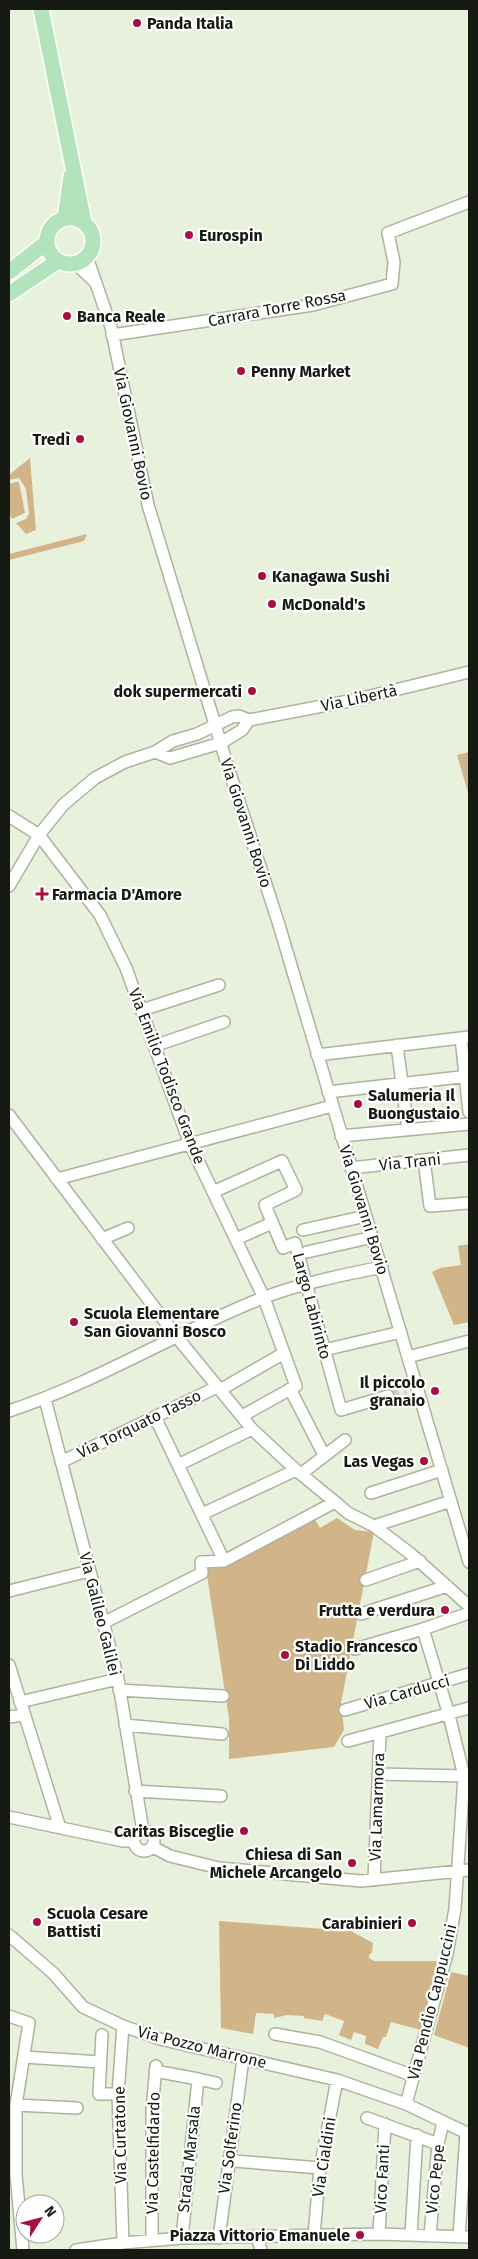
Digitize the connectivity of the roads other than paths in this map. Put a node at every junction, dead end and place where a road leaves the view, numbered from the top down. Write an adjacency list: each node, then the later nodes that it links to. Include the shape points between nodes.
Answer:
1 (41, 9): 2 (main road)
2 (72, 165): 4 (main road); 5 (main road)
3 (469, 202): 11 (street, Carrara Torre Rossa, via 388,233 394,262 392,284 313,305)
4 (65, 218): 5 (main road); 6 (main road, via 52,227)
5 (84, 222): 7 (main road, via 90,228 93,243)
6 (47, 242): 8 (main road); 9 (main road)
7 (81, 260): 8 (main road); 11 (street, Via Giovanni Bovio, via 98,285)
8 (58, 261): 10 (main road)
9 (9, 272)
10 (9, 294)
11 (112, 331): 14 (street, Via Giovanni Bovio, via 148,505)
12 (469, 672): 13 (street, Via Libertà, via 354,700)
13 (249, 720): 14 (street, Via Libertà, via 232,717); 15 (street, via 242,730)
14 (216, 726): 15 (street, Via Giovanni Bovio); 16 (street, Via Libertà, via 173,741)
15 (221, 742): 16 (street, via 170,758); 26 (street, Via Giovanni Bovio)
16 (155, 752): 18 (street, Via Libertà, via 125,762 95,778 63,805)
17 (9, 816): 18 (street, Via Emilio Todisco Grande)
18 (38, 835): 19 (street, Via Libertà); 21 (street, Via Emilio Todisco Grande, via 100,915)
19 (9, 886)
20 (219, 985): 21 (street)
21 (142, 1010): 25 (street, Via Emilio Todisco Grande)
22 (224, 1022): 25 (street)
23 (465, 1037): 24 (street); 27 (street)
24 (397, 1045): 26 (street); 28 (street)
25 (154, 1046): 36 (street, Via Emilio Todisco Grande)
26 (317, 1055): 29 (street, Via Giovanni Bovio)
27 (467, 1076): 28 (street); 31 (street)
28 (402, 1084): 29 (street); 34 (street)
29 (328, 1092): 30 (street, Via Giovanni Bovio)
30 (332, 1106): 35 (street, Via Giovanni Bovio); 36 (street)
31 (469, 1112)
32 (9, 1115): 40 (street)
33 (469, 1124): 34 (street)
34 (408, 1130): 35 (street)
35 (342, 1136): 39 (street, Via Giovanni Bovio)
36 (190, 1144): 40 (street); 41 (street, Via Emilio Todisco Grande)
37 (469, 1155): 38 (street, Via Trani)
38 (424, 1160): 39 (street, Via Trani); 42 (street, via 430,1206)
39 (351, 1168): 43 (street, Via Giovanni Bovio)
40 (57, 1179): 48 (street)
41 (213, 1192): 44 (street, Largo Labirinto, via 282,1161 296,1190 266,1205); 49 (street, Via Emilio Todisco Grande)
42 (469, 1202)
43 (366, 1216): 46 (street); 47 (street, Via Giovanni Bovio)
44 (272, 1223): 49 (street); 52 (street, Largo Labirinto, via 283,1248 295,1243)
45 (128, 1228): 48 (street)
46 (303, 1230)
47 (373, 1237): 50 (street); 51 (street, Via Giovanni Bovio)
48 (102, 1239): 55 (street)
49 (236, 1239): 53 (street, Via Emilio Todisco Grande)
50 (307, 1252)
51 (382, 1267): 52 (street); 54 (street, Via Giovanni Bovio)
52 (307, 1283): 53 (street); 57 (street, Largo Labirinto)
53 (264, 1298): 55 (street); 58 (street, Via Emilio Todisco Grande)
54 (401, 1332): 57 (street); 59 (street, Via Giovanni Bovio)
55 (176, 1336): 60 (street); 63 (street)
56 (469, 1341): 59 (street)
57 (324, 1350): 62 (street, Largo Labirinto, via 341,1410)
58 (284, 1353): 60 (street, Via Torquato Tasso); 61 (street, Via Emilio Todisco Grande)
59 (408, 1357): 72 (street, Via Giovanni Bovio, via 412,1389)
60 (219, 1388): 65 (street); 66 (street, Via Torquato Tasso)
61 (293, 1388): 65 (street); 69 (street, Via Emilio Todisco Grande)
62 (388, 1396)
63 (45, 1399): 64 (street); 70 (street, Via Galileo Galilei)
64 (9, 1411)
65 (242, 1416): 67 (street)
66 (155, 1417): 70 (street, Via Torquato Tasso); 71 (street)
67 (252, 1429): 71 (street); 73 (street)
68 (345, 1440): 69 (street)
69 (324, 1455): 73 (street)
70 (61, 1462): 82 (street, Via Galileo Galilei)
71 (178, 1465): 77 (street)
72 (442, 1470): 74 (street); 75 (street, Via Giovanni Bovio)
73 (299, 1472): 76 (street); 77 (street)
74 (371, 1493)
75 (451, 1501): 78 (street); 81 (street, Via Giovanni Bovio)
76 (335, 1502): 78 (street); 79 (street)
77 (202, 1514): 79 (street)
78 (374, 1526): 80 (street)
79 (224, 1561): 89 (street, via 201,1562 202,1573)
80 (420, 1561): 83 (street); 84 (street)
81 (469, 1562)
82 (90, 1571): 85 (street); 89 (street, Via Galileo Galilei)
83 (366, 1580)
84 (447, 1586): 86 (street); 88 (street)
85 (9, 1591)
86 (469, 1606)
87 (469, 1613): 90 (street)
88 (362, 1614)
89 (103, 1623): 95 (street, Via Galileo Galilei)
90 (423, 1629): 91 (street); 94 (street, Via Pendio Cappuccini)
91 (355, 1649)
92 (9, 1665): 97 (street)
93 (469, 1674): 94 (street, Via Carducci)
94 (439, 1682): 99 (street, Via Carducci); 101 (street, Via Pendio Cappuccini)
95 (118, 1684): 96 (street); 97 (street); 103 (street, Via Galileo Galilei)
96 (223, 1696)
97 (20, 1702): 100 (street)
98 (469, 1708): 101 (street)
99 (346, 1710)
100 (24, 1714): 102 (street); 112 (street)
101 (449, 1715): 105 (street); 108 (street, Via Pendio Cappuccini)
102 (9, 1718)
103 (125, 1725): 104 (street); 109 (street, Via Galileo Galilei)
104 (222, 1734)
105 (380, 1734): 106 (street); 107 (street, Via Lamarmora)
106 (348, 1741)
107 (378, 1774): 108 (street); 117 (street, Via Lamarmora)
108 (464, 1776): 116 (street, Via Pendio Cappuccini)
109 (136, 1791): 110 (street); 113 (street, Via Galileo Galilei)
110 (221, 1796)
111 (9, 1817): 112 (street)
112 (60, 1828): 114 (street)
113 (143, 1831): 114 (street, via 137,1833); 115 (street, via 153,1835)
114 (134, 1841): 115 (street, via 142,1852)
115 (153, 1847): 117 (street, via 170,1856 219,1868)
116 (464, 1870): 117 (street); 126 (street, Via Pendio Cappuccini)
117 (374, 1880)
118 (9, 1935): 120 (street, Via Pozzo Marrone, via 52,1973 83,2007)
119 (9, 2016): 123 (street, via 29,2023)
120 (122, 2026): 124 (street, Via Pozzo Marrone, via 160,2040); 131 (street, Via Curtatone)
121 (275, 2034): 126 (street, via 320,2042)
122 (102, 2035): 125 (street)
123 (24, 2057): 125 (street); 130 (street)
124 (243, 2059): 128 (street, Via Pozzo Marrone); 151 (street, Via Solferino)
125 (100, 2062): 131 (street, via 99,2094)
126 (414, 2076): 132 (street, Via Pendio Cappuccini)
127 (198, 2079): 129 (street); 150 (street, Strada Marsala); 152 (street, Via Castelfidardo, via 155,2068)
128 (337, 2080): 132 (street, Via Pozzo Marrone); 142 (street, Via Cialdini)
129 (216, 2083)
130 (14, 2093): 133 (street)
131 (118, 2094): 153 (street, Via Curtatone)
132 (406, 2104): 136 (street, Via Pozzo Marrone)
133 (16, 2105): 134 (street); 143 (street)
134 (77, 2108)
135 (367, 2118): 137 (street)
136 (443, 2122): 138 (street, Via Pozzo Marrone); 140 (street, Vico Pepe)
137 (385, 2124): 139 (street); 144 (street, Vico Fanti)
138 (468, 2133): 149 (street)
139 (417, 2135): 140 (street); 146 (street)
140 (438, 2144): 147 (street, Vico Pepe)
141 (234, 2162): 142 (street)
142 (320, 2168): 145 (street, Via Cialdini)
143 (13, 2175): 155 (street)
144 (379, 2234): 145 (street); 146 (street)
145 (314, 2235): 148 (street)
146 (410, 2235): 147 (street)
147 (430, 2236): 149 (street)
148 (257, 2237): 151 (street); 157 (street)
149 (464, 2237)
150 (182, 2238): 151 (street); 152 (street)
151 (219, 2238)
152 (152, 2240): 153 (street)
153 (123, 2243): 154 (street)
154 (90, 2249): 156 (street)
155 (23, 2250)
156 (76, 2250)
157 (261, 2250)

